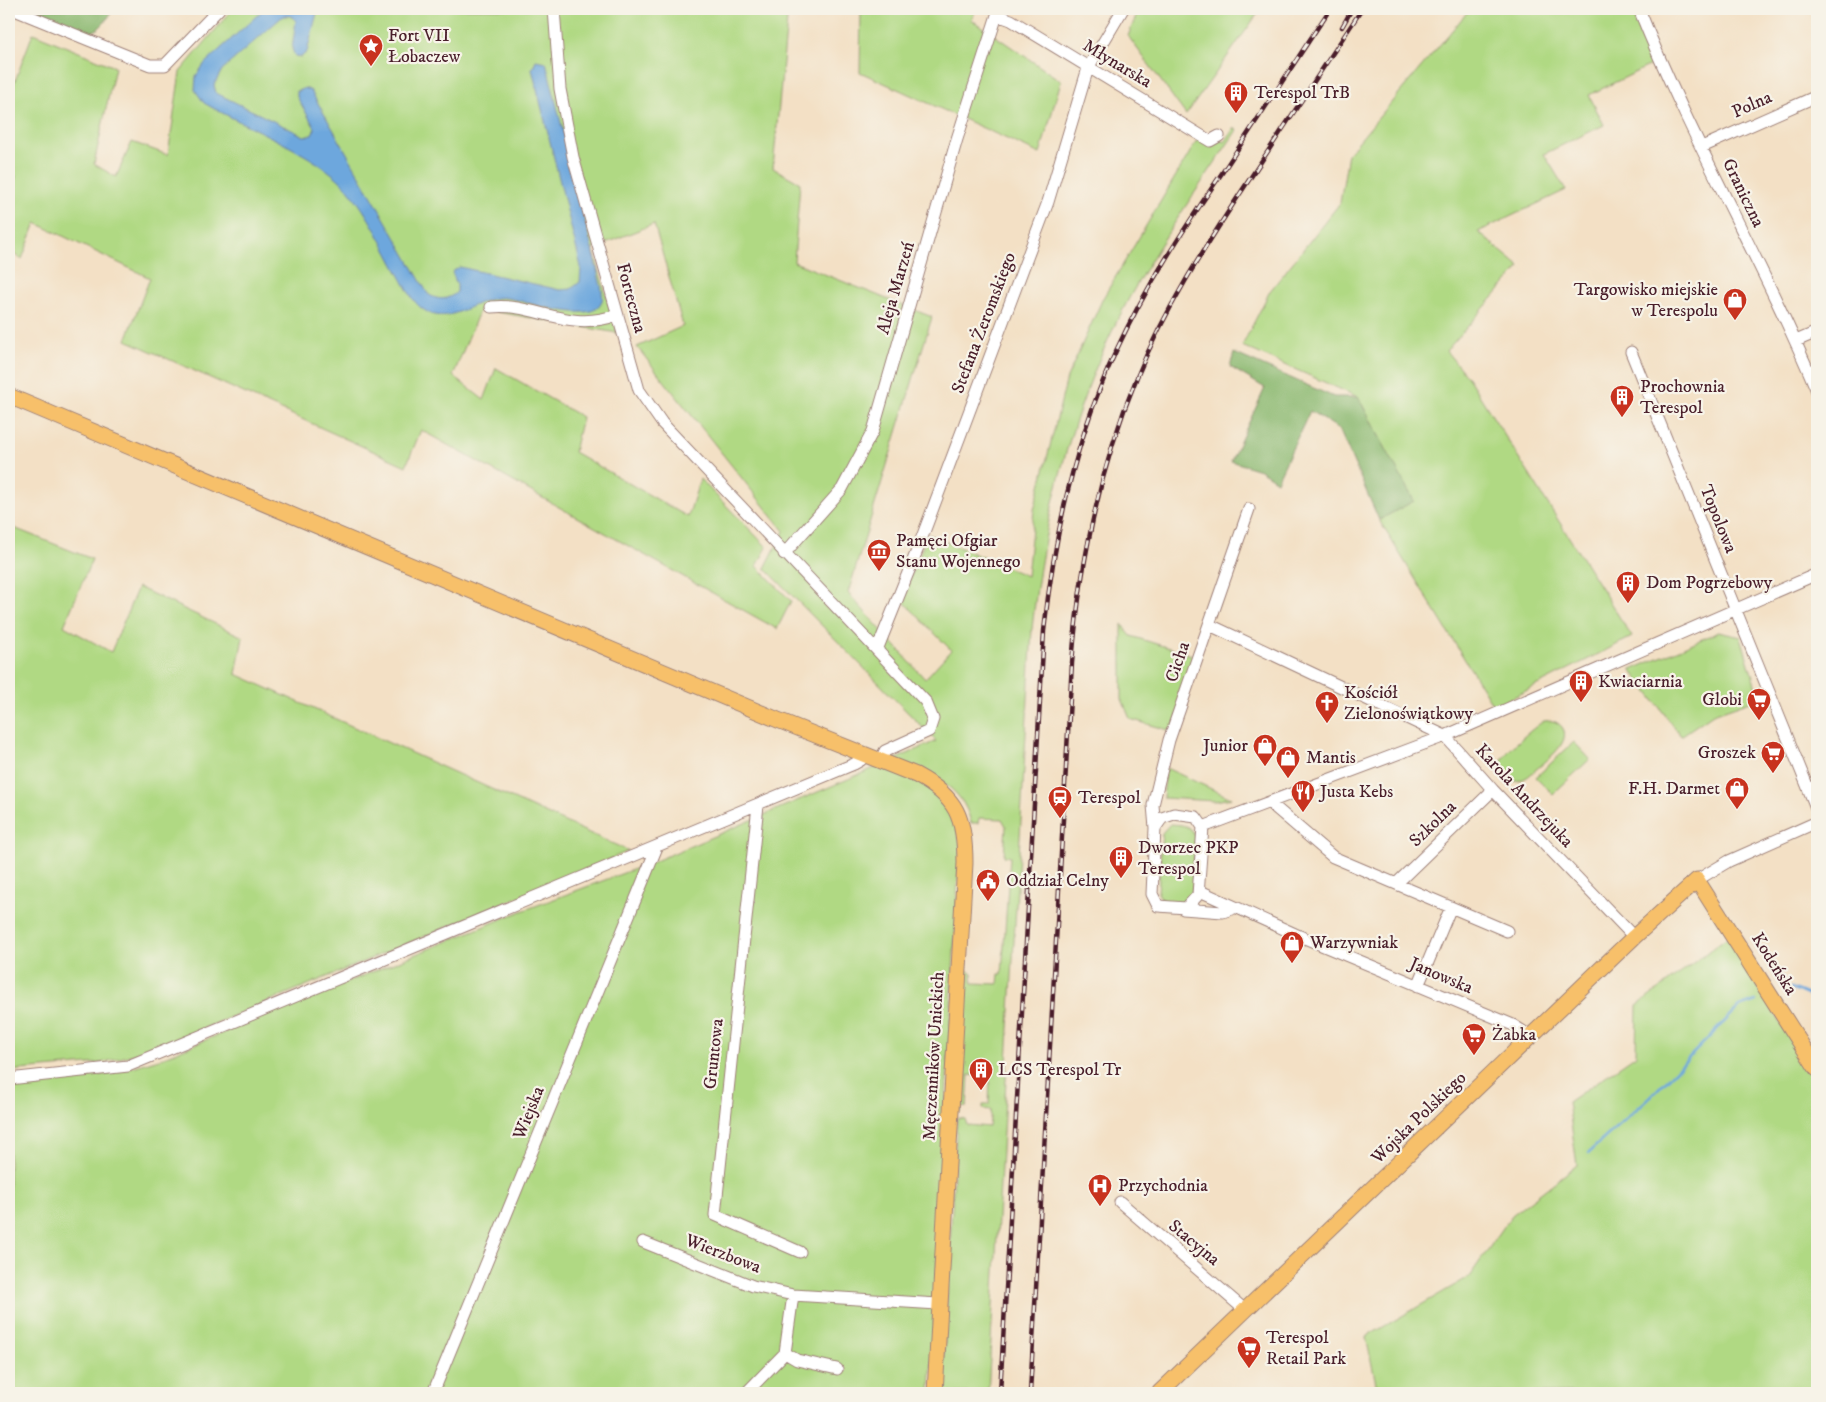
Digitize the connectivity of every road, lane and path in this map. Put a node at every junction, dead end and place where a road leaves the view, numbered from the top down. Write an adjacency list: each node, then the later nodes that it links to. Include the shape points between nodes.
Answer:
1 (12, 9): 2 (street, via 150,65 165,65)
2 (218, 9)
3 (554, 9): 12 (street, Forteczna, via 560,89 573,157)
4 (1122, 9): 7 (street, Stefana Żeromskiego)
5 (1639, 9): 10 (street, Graniczna)
6 (998, 12): 7 (street, Młynarska); 19 (street, Aleja Marzeń, via 957,139 873,431 842,489)
7 (1088, 68): 9 (street, Młynarska, via 1210,141); 23 (street, Stefana Żeromskiego, via 1048,202)
8 (1817, 96): 10 (street, Polna)
9 (1219, 136)
10 (1702, 147): 14 (street, Graniczna)
11 (491, 307): 12 (street, via 503,306 560,320 589,322)
12 (617, 315): 19 (street, Forteczna, via 639,390 662,423)
13 (1817, 332): 14 (street)
14 (1796, 341): 16 (street, Graniczna)
15 (1631, 352): 21 (street, Topolowa)
16 (1817, 391)
17 (9, 396): 25 (main road, Męczenników Unickich)
18 (1249, 509): 22 (street, Cicha)
19 (781, 550): 23 (street, Forteczna)
20 (1817, 574): 21 (street)
21 (1736, 610): 24 (street); 30 (street, Topolowa)
22 (1210, 625): 24 (street, Karola Andrzejuka); 33 (street, Cicha, via 1169,740 1152,805)
23 (877, 650): 26 (street, Forteczna, via 926,702 933,719 929,731 885,752)
24 (1445, 736): 27 (street, Karola Andrzejuka); 28 (street)
25 (864, 754): 26 (main road, Męczenników Unickich); 29 (street, via 854,764)
26 (883, 762): 51 (main road, Męczenników Unickich, via 942,790 957,811 965,841)
27 (1493, 790): 36 (street, Szkolna); 42 (street, Karola Andrzejuka)
28 (1270, 803): 32 (street); 36 (street, via 1333,857)
29 (758, 804): 34 (street); 49 (street, Gruntowa, via 715,1215)
30 (1817, 810)
31 (1817, 822): 35 (street, Wojska Polskiego, via 1729,861)
32 (1204, 827): 33 (street, via 1196,817 1174,814 1162,818); 37 (street)
33 (1155, 828): 39 (street, Cicha, via 1152,897 1161,907)
34 (657, 847): 46 (street, via 128,1066); 55 (street, Wiejska)
35 (1697, 880): 42 (main road, Wojska Polskiego); 45 (main road, Kodeńska)
36 (1397, 883): 38 (street)
37 (1200, 891): 39 (street, via 1193,903); 40 (street, Janowska)
38 (1451, 907): 41 (street); 43 (street)
39 (1181, 908): 40 (street, Cicha, via 1223,912)
40 (1234, 908): 43 (street, Janowska)
41 (1507, 931)
42 (1634, 937): 44 (main road, Wojska Polskiego)
43 (1418, 986): 44 (street, Janowska, via 1513,1025)
44 (1530, 1036): 52 (main road, Wojska Polskiego)
45 (1817, 1069)
46 (9, 1079)
47 (1120, 1202): 52 (street, Stacyjna)
48 (643, 1242): 50 (street, Wierzbowa, via 753,1286)
49 (800, 1252)
50 (792, 1295): 51 (street, Wierzbowa); 53 (street)
51 (938, 1304): 57 (main road, Męczenników Unickich)
52 (1246, 1311): 58 (main road, Wojska Polskiego)
53 (785, 1353): 54 (street, via 797,1360); 56 (street)
54 (837, 1369)
55 (433, 1393)
56 (746, 1393)
57 (935, 1393)
58 (1159, 1393)

